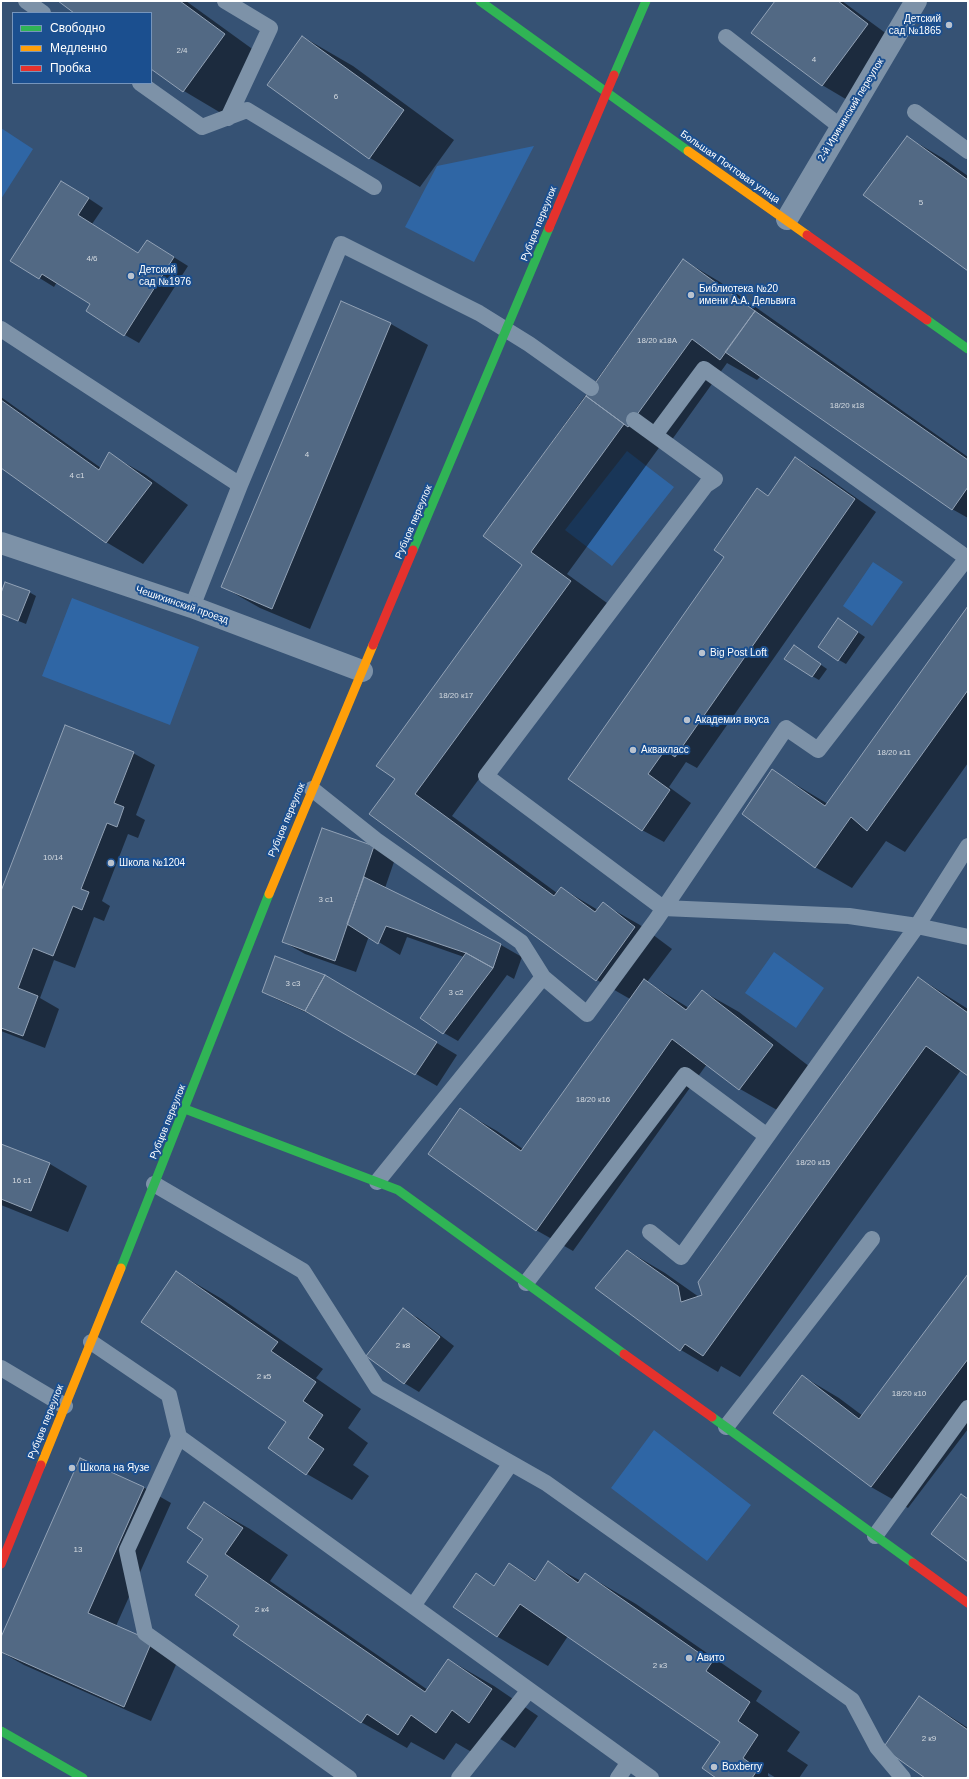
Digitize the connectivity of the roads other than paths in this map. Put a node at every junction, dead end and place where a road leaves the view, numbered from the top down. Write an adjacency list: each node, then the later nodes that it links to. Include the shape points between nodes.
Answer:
1 (26, 1): 6 (lane)
2 (225, 1): 11 (lane, via 270,28)
3 (480, 1): 9 (street, Большая Почтовая улица)
4 (646, 1): 9 (street, Рубцов переулок)
5 (916, 1): 12 (street, 2-й Ирининский переулок)
6 (42, 12)
7 (726, 37): 12 (lane)
8 (141, 84): 11 (lane, via 202,127)
9 (606, 90): 15 (street, Большая Почтовая улица, via 647,122); 17 (street, Рубцов переулок)
10 (915, 112): 13 (lane)
11 (228, 118): 14 (lane, via 247,110)
12 (841, 127): 15 (street, 2-й Ирининский переулок)
13 (968, 150)
14 (374, 187)
15 (787, 219): 18 (street, Большая Почтовая улица)
16 (1, 329): 22 (lane)
17 (507, 330): 19 (lane); 22 (lane, via 480,313 341,244); 26 (street, Рубцов переулок)
18 (968, 349)
19 (591, 388)
20 (634, 420): 21 (lane)
21 (654, 435): 24 (lane, via 704,369); 29 (lane, via 715,479 706,485 486,776)
22 (240, 485): 25 (lane)
23 (1, 543): 25 (street, Чешихинский проезд)
24 (967, 557): 29 (lane, via 818,750 786,728)
25 (192, 607): 26 (street, Чешихинский проезд)
26 (362, 670): 27 (street, Рубцов переулок)
27 (312, 789): 32 (lane, via 376,840 521,942); 33 (street, Рубцов переулок)
28 (968, 846): 30 (lane)
29 (664, 908): 30 (lane, via 849,916); 32 (lane, via 588,1014)
30 (917, 926): 31 (lane); 34 (lane)
31 (968, 937)
32 (543, 977): 35 (lane)
33 (185, 1109): 35 (street); 36 (street, Рубцов переулок)
34 (767, 1136): 37 (lane, via 681,1257); 39 (lane, via 685,1075)
35 (377, 1182): 39 (street, via 398,1190)
36 (154, 1184): 40 (street, Рубцов переулок); 46 (lane, via 303,1271 377,1387)
37 (650, 1232)
38 (872, 1239): 44 (lane)
39 (526, 1283): 44 (street)
40 (91, 1342): 42 (street, Рубцов переулок); 45 (lane, via 169,1396)
41 (2, 1372): 42 (lane)
42 (65, 1406): 48 (street, Рубцов переулок)
43 (968, 1408): 47 (lane)
44 (726, 1427): 47 (street)
45 (180, 1437): 50 (lane); 55 (lane, via 127,1550 145,1633)
46 (511, 1463): 50 (lane); 59 (lane, via 546,1483 852,1700 877,1747)
47 (874, 1536): 49 (street)
48 (1, 1564)
49 (968, 1603)
50 (414, 1606): 51 (lane)
51 (529, 1690): 53 (lane); 56 (lane)
52 (1, 1731): 54 (street)
53 (629, 1762): 57 (lane); 58 (lane)
54 (83, 1778)
55 (349, 1778)
56 (459, 1778)
57 (618, 1778)
58 (651, 1778)
59 (903, 1778)

